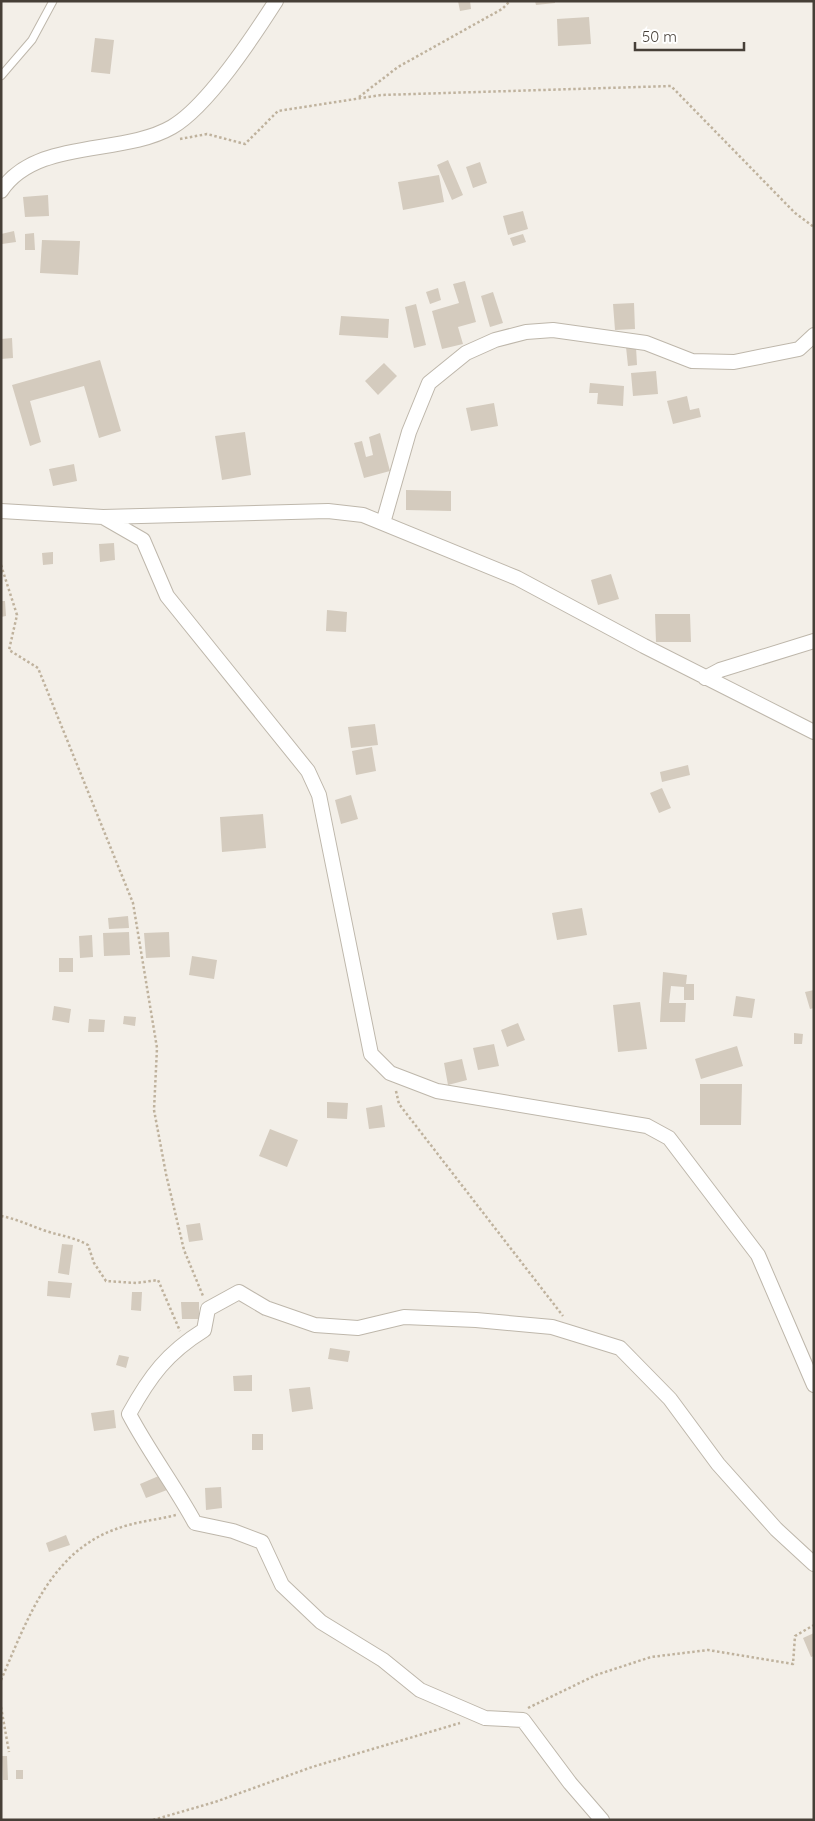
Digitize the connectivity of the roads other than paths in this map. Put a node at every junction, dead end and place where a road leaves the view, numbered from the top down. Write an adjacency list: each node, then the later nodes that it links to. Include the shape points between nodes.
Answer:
1 (54, 1): 3 (lane, via 32,40)
2 (276, 1): 4 (street, via 257,31 192,113 146,137 27,166)
3 (1, 76)
4 (1, 191)
5 (814, 335): 8 (street, via 799,349 734,362 692,361 646,343 553,330 526,332 495,340 466,353 429,383 409,432)
6 (1, 511): 7 (street)
7 (103, 517): 8 (street, via 328,511 363,515); 12 (street, via 144,540 167,596 308,772 319,795 371,1054 390,1073 437,1091 647,1126 669,1138 758,1255)
8 (382, 523): 10 (street, via 517,578)
9 (814, 641): 10 (street, via 720,670)
10 (705, 678): 11 (street)
11 (814, 732)
12 (814, 1385)
13 (814, 1564): 14 (street, via 776,1529 718,1464 670,1399 620,1348 578,1335 542,1326 404,1316 358,1328 315,1325 266,1308 239,1292 208,1309 204,1330 184,1342 149,1379 128,1414 195,1523 262,1542 282,1586 321,1622 383,1660 420,1690 486,1718 523,1720)
14 (602, 1820)

